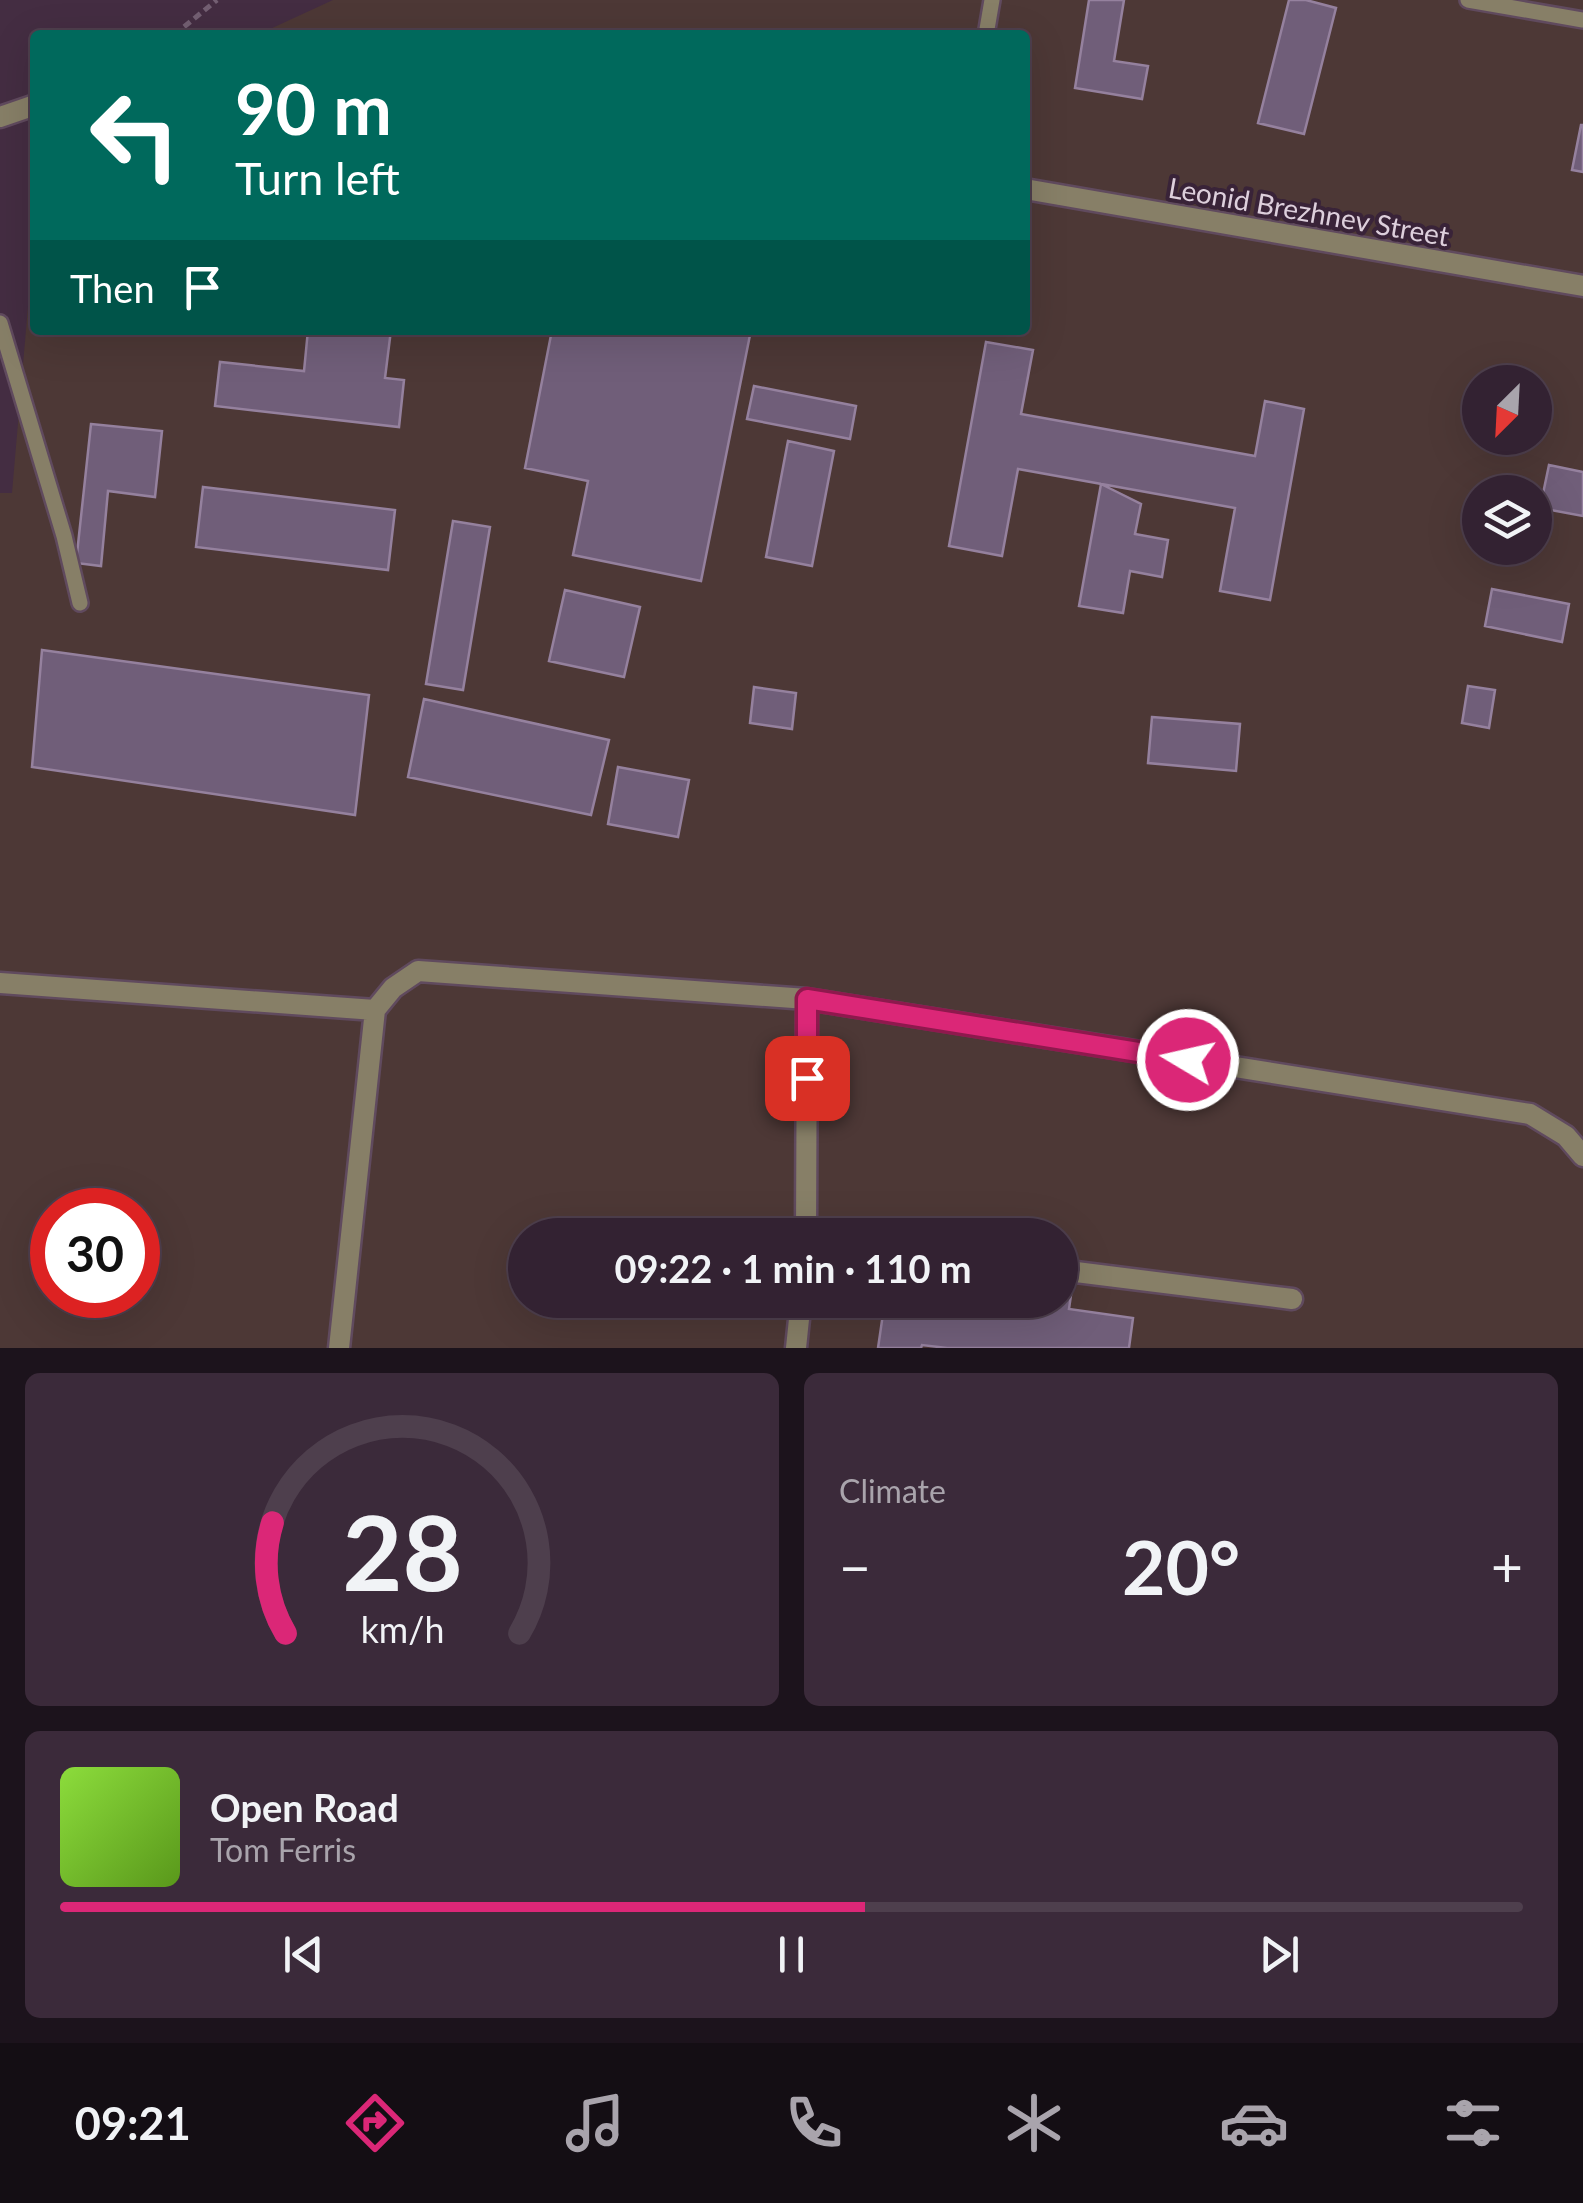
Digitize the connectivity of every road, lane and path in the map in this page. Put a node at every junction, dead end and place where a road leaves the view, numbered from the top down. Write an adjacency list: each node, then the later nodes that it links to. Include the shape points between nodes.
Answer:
1 (216, 0): 5 (path)
2 (992, 0): 6 (lane)
3 (1468, 0): 4 (lane)
4 (1583, 20)
5 (180, 30)
6 (987, 30)
7 (30, 107): 8 (street)
8 (0, 118)
9 (1030, 190): 10 (street, Leonid Brezhnev Street)
10 (1583, 286)
11 (0, 323): 12 (lane)
12 (80, 603)
13 (0, 983): 15 (street)
14 (807, 999): 15 (street, via 418,972); 16 (street, via 1530,1114 1566,1136); 17 (street)
15 (375, 1010): 21 (street)
16 (1583, 1156)
17 (806, 1218)
18 (1078, 1272): 19 (street)
19 (1292, 1298)
20 (799, 1318): 22 (street)
21 (339, 1348)
22 (796, 1348)

